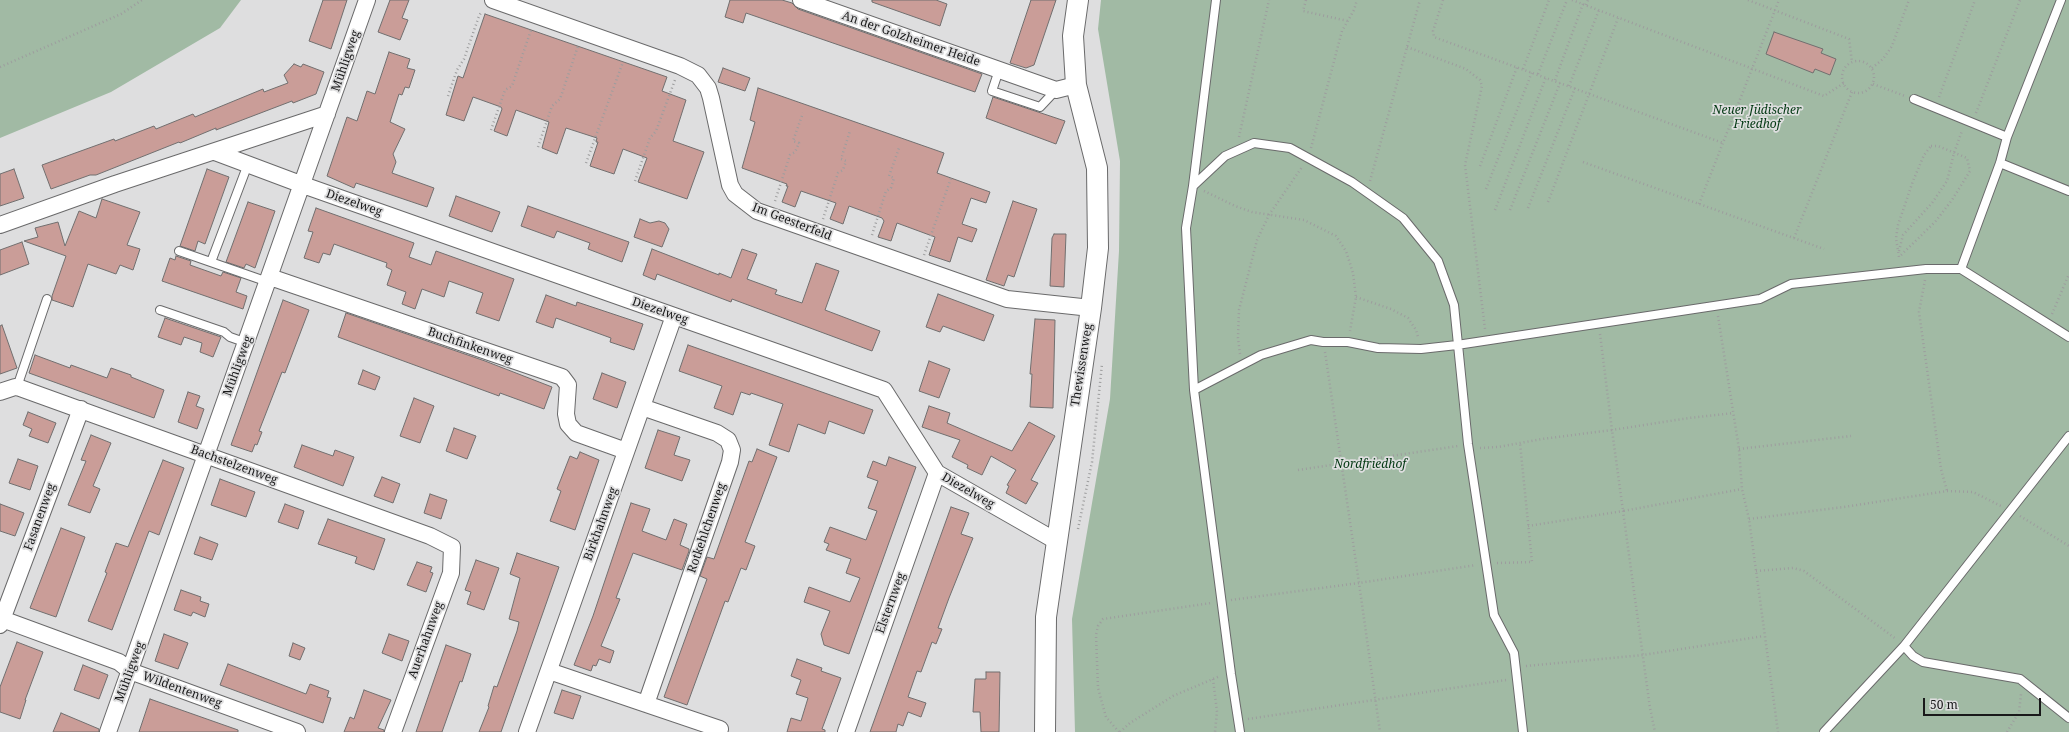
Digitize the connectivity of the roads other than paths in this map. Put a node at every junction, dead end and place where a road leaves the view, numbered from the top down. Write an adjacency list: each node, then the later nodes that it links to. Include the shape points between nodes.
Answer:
1 (367, 0): 11 (street, Mühligweg)
2 (801, 0): 7 (street, An der Golzheimer Heide)
3 (1078, 0): 8 (street, Thewissenweg, via 1073,36)
4 (1216, 0): 17 (lane)
5 (2061, 0): 12 (lane)
6 (488, 5): 25 (street, Im Geesterfeld, via 536,15 680,66 698,75 708,88 730,185 735,194 757,211 1008,299)
7 (1000, 70): 9 (street, An der Golzheimer Heide); 9 (lane, via 992,91 1040,108)
8 (1076, 84): 9 (street); 25 (street, Thewissenweg, via 1097,168 1098,248)
9 (1056, 90)
10 (1914, 99): 12 (lane)
11 (327, 114): 13 (street); 16 (street, Mühligweg)
12 (2007, 137): 14 (lane)
13 (215, 152): 15 (street, Diezelweg); 19 (street)
14 (2000, 163): 18 (lane); 22 (lane)
15 (248, 164): 16 (street, Diezelweg); 21 (lane)
16 (303, 185): 23 (street, Mühligweg); 27 (street, Diezelweg)
17 (1193, 186): 30 (lane, via 1225,156 1254,143 1290,148 1367,193 1403,218 1438,261 1454,305); 32 (lane, via 1186,228)
18 (2069, 191)
19 (0, 225)
20 (179, 251): 21 (lane)
21 (211, 262): 23 (lane)
22 (1961, 269): 28 (lane); 30 (lane, via 1926,269 1791,284 1760,300)
23 (269, 280): 29 (street, Mühligweg); 36 (street, Buchfinkenweg, via 562,377 568,385 568,424 576,433)
24 (47, 299): 31 (lane)
25 (1091, 308): 39 (street, Thewissenweg)
26 (160, 310): 29 (lane, via 224,332)
27 (674, 316): 33 (street, Birkhahnweg); 38 (street, Diezelweg, via 884,390)
28 (2069, 337)
29 (247, 343): 37 (street, Mühligweg)
30 (1457, 345): 32 (lane, via 1421,349 1378,348 1348,342 1311,340 1261,355); 55 (lane, via 1468,444 1494,615 1514,653)
31 (11, 389): 34 (street, Bachstelzenweg)
32 (1194, 390): 54 (lane)
33 (642, 407): 36 (street, Birkhahnweg); 45 (street, Rotkehlchenweg, via 717,433 728,440 732,450)
34 (81, 409): 37 (street, Bachstelzenweg); 41 (street, Fasanenweg)
35 (2069, 436): 42 (lane)
36 (626, 451): 44 (street, Birkhahnweg)
37 (206, 456): 40 (street, Bachstelzenweg, via 430,536); 43 (street, Mühligweg)
38 (937, 473): 39 (street, Diezelweg); 52 (street, Elsternweg)
39 (1056, 541): 53 (street, Thewissenweg, via 1046,617)
40 (452, 547): 50 (street, Auerhahnweg, via 451,573)
41 (1, 622): 43 (street, Wildentenweg, via 119,662)
42 (1904, 646): 46 (lane, via 1912,656 1924,662 2020,679); 56 (lane)
43 (130, 671): 48 (street, Mühligweg); 49 (street, Wildentenweg)
44 (548, 671): 45 (street); 51 (street, Birkhahnweg)
45 (646, 704): 47 (street)
46 (2069, 718)
47 (720, 728)
48 (108, 732)
49 (297, 732)
50 (393, 732)
51 (528, 732)
52 (846, 732)
53 (1045, 732)
54 (1240, 732)
55 (1523, 732)
56 (1824, 732)

